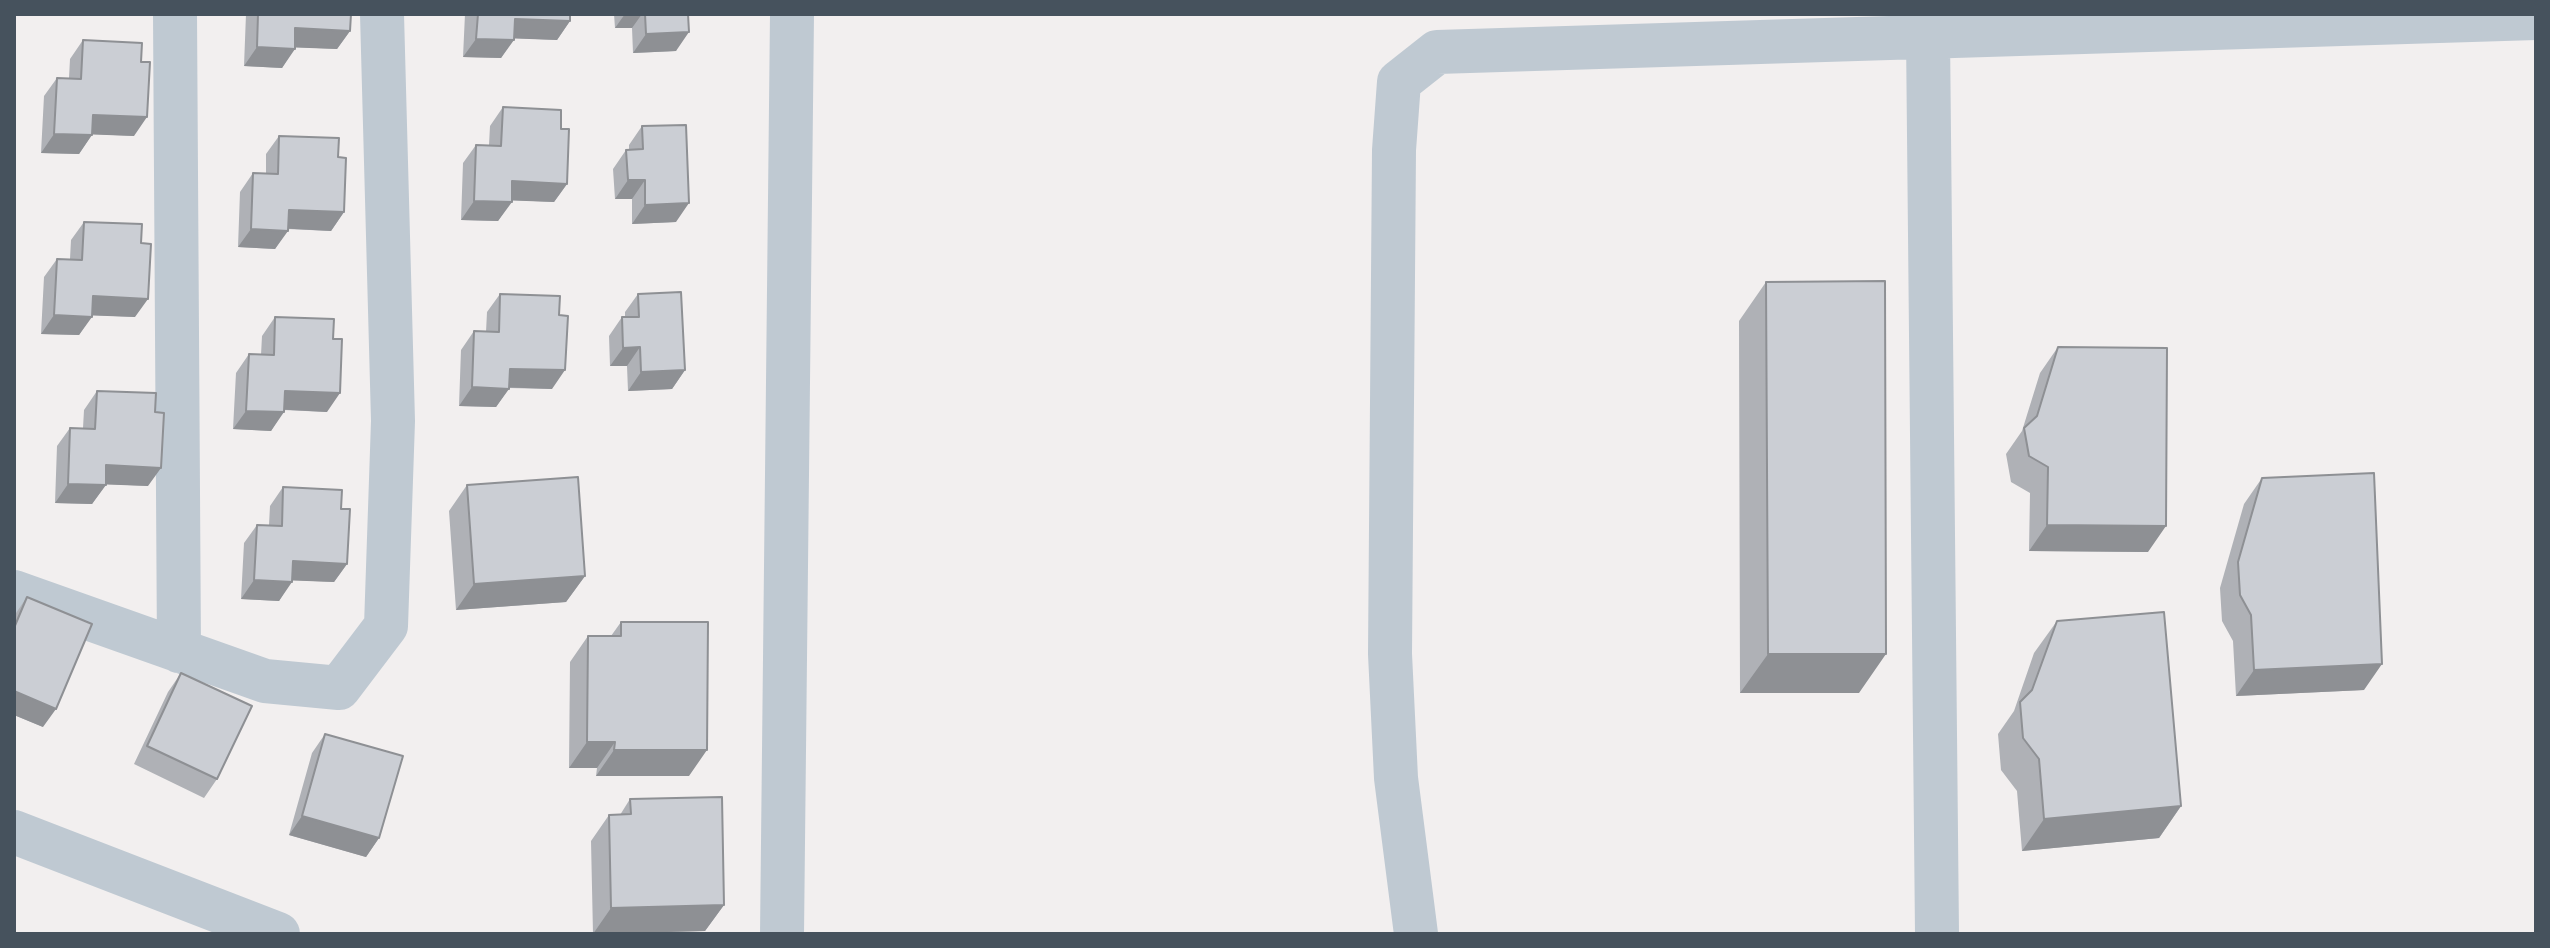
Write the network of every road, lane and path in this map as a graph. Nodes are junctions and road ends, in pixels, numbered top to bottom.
1 (175, 14) edge
2 (382, 14) edge
3 (792, 14) edge
4 (2536, 18) edge
5 (1928, 35) junction
6 (14, 592) edge
7 (179, 651) junction
8 (14, 832) edge
9 (278, 934) edge
10 (782, 934) edge
11 (1416, 934) edge
12 (1937, 934) edge

1 - 7 street
2 - 7 street
3 - 10 street
4 - 5 street
5 - 11 street
5 - 12 street
6 - 7 street
8 - 9 street

